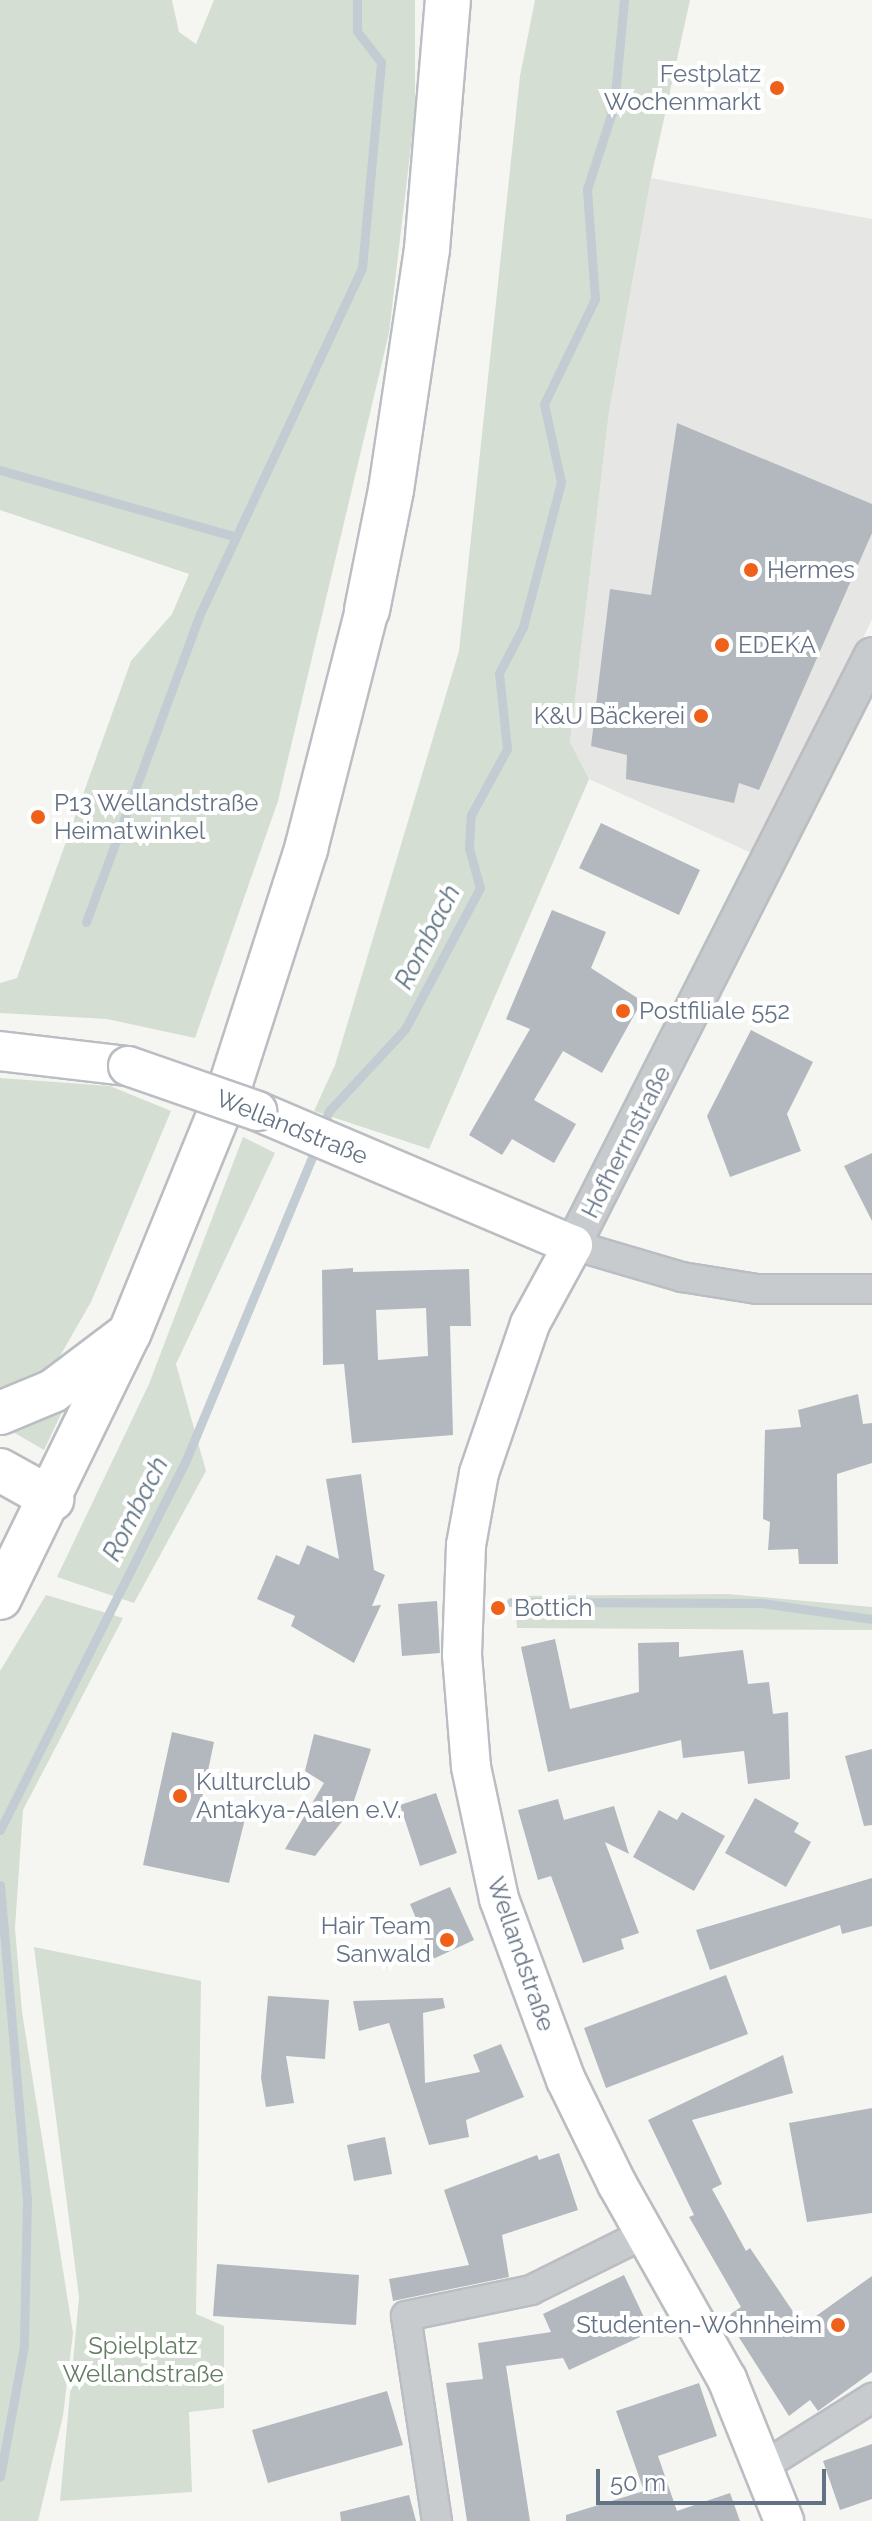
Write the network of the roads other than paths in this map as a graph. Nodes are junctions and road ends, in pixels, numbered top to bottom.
1 (448, 0) edge
2 (367, 610) joint
3 (872, 655) edge
4 (0, 1051) edge
5 (573, 1245) junction
6 (872, 1289) edge
7 (130, 1332) junction
8 (0, 1413) edge
9 (0, 1470) edge
10 (52, 1499) junction
11 (0, 1598) edge
12 (462, 1655) joint
13 (646, 2233) junction
14 (872, 2398) edge
15 (764, 2466) junction
16 (437, 2521) edge
17 (784, 2521) edge

1 - 2 highway
2 - 7 main road
3 - 5 street, Hofherrnstraße
4 - 5 main road, Wellandstraße, bridge
5 - 6 street
5 - 12 main road, Hofherrnstraße
7 - 8 main road
7 - 10 main road
9 - 10 main road
10 - 11 main road
12 - 13 main road, Wellandstraße
13 - 15 main road, Wellandstraße
13 - 16 street
14 - 15 street
15 - 17 main road, Wellandstraße

